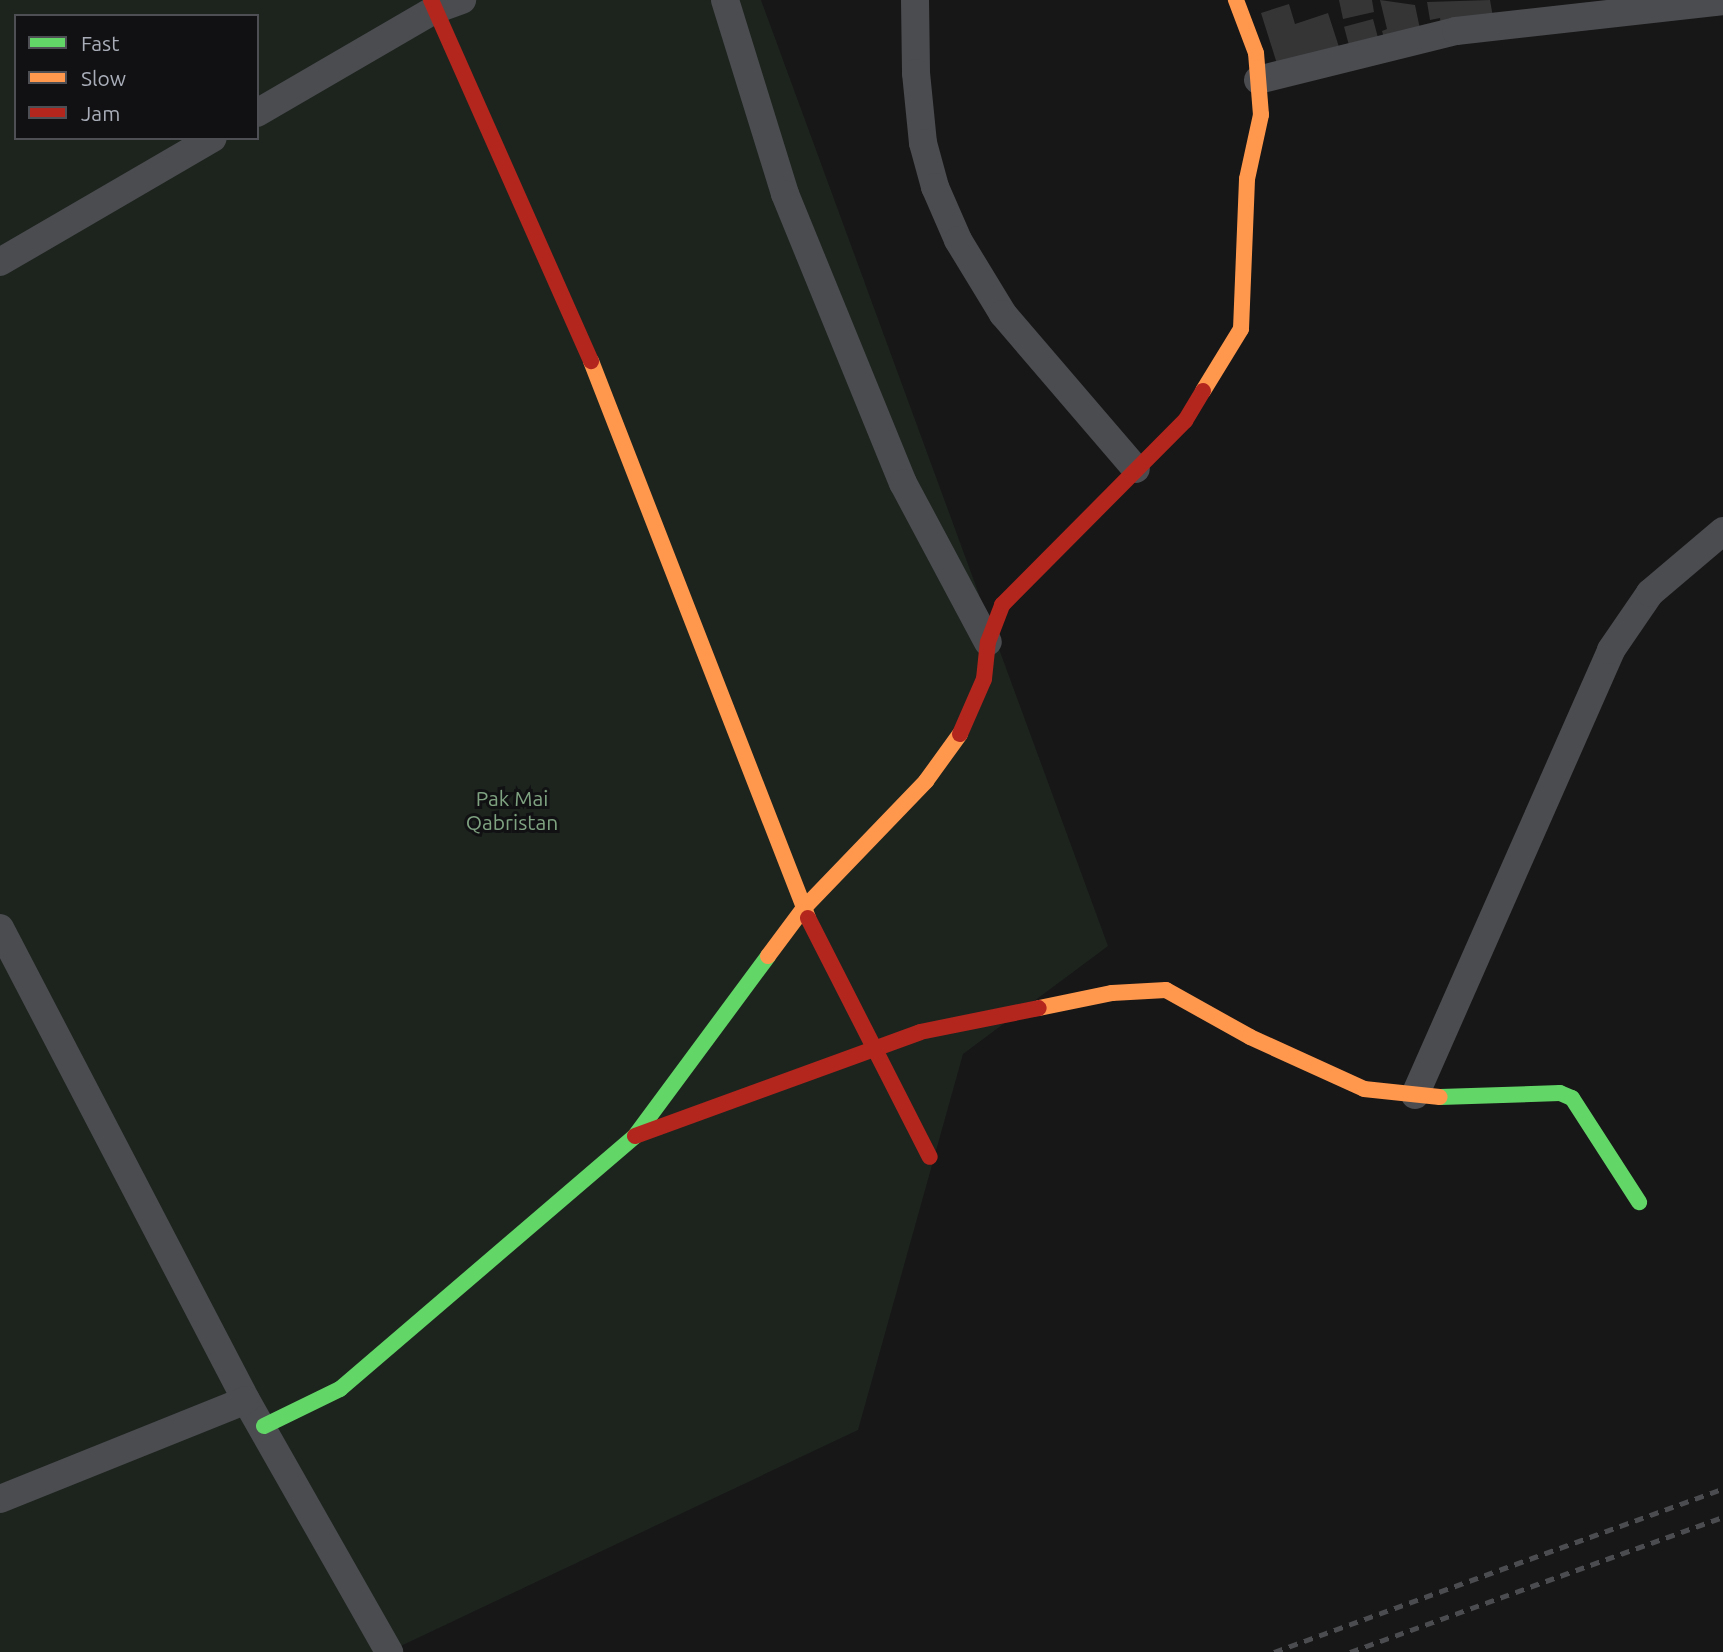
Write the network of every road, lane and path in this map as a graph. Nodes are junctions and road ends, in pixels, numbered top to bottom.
1 (462, 0) edge
2 (725, 0) edge
3 (915, 0) edge
4 (1236, 0) edge
5 (1723, 1) edge
6 (432, 5) edge
7 (1258, 80) junction
8 (259, 112) edge
9 (210, 140) edge
10 (0, 262) edge
11 (1136, 469) junction
12 (1723, 531) edge
13 (988, 642) junction
14 (803, 909) junction
15 (0, 928) edge
16 (872, 1048) junction
17 (1415, 1095) junction
18 (635, 1136) junction
19 (930, 1157) dead end
20 (1639, 1202) dead end
21 (246, 1400) junction
22 (264, 1426) junction
23 (0, 1499) edge
24 (388, 1652) edge

1 - 6 street
2 - 13 street
3 - 11 street
4 - 7 street
5 - 7 street
6 - 8 street
6 - 14 street
7 - 11 street
9 - 10 street
11 - 13 street
12 - 17 street
13 - 14 street
14 - 16 street
14 - 18 street
15 - 21 street
16 - 17 street
16 - 18 street
16 - 19 street
17 - 20 street
18 - 22 street
21 - 22 street
21 - 23 street
22 - 24 street

